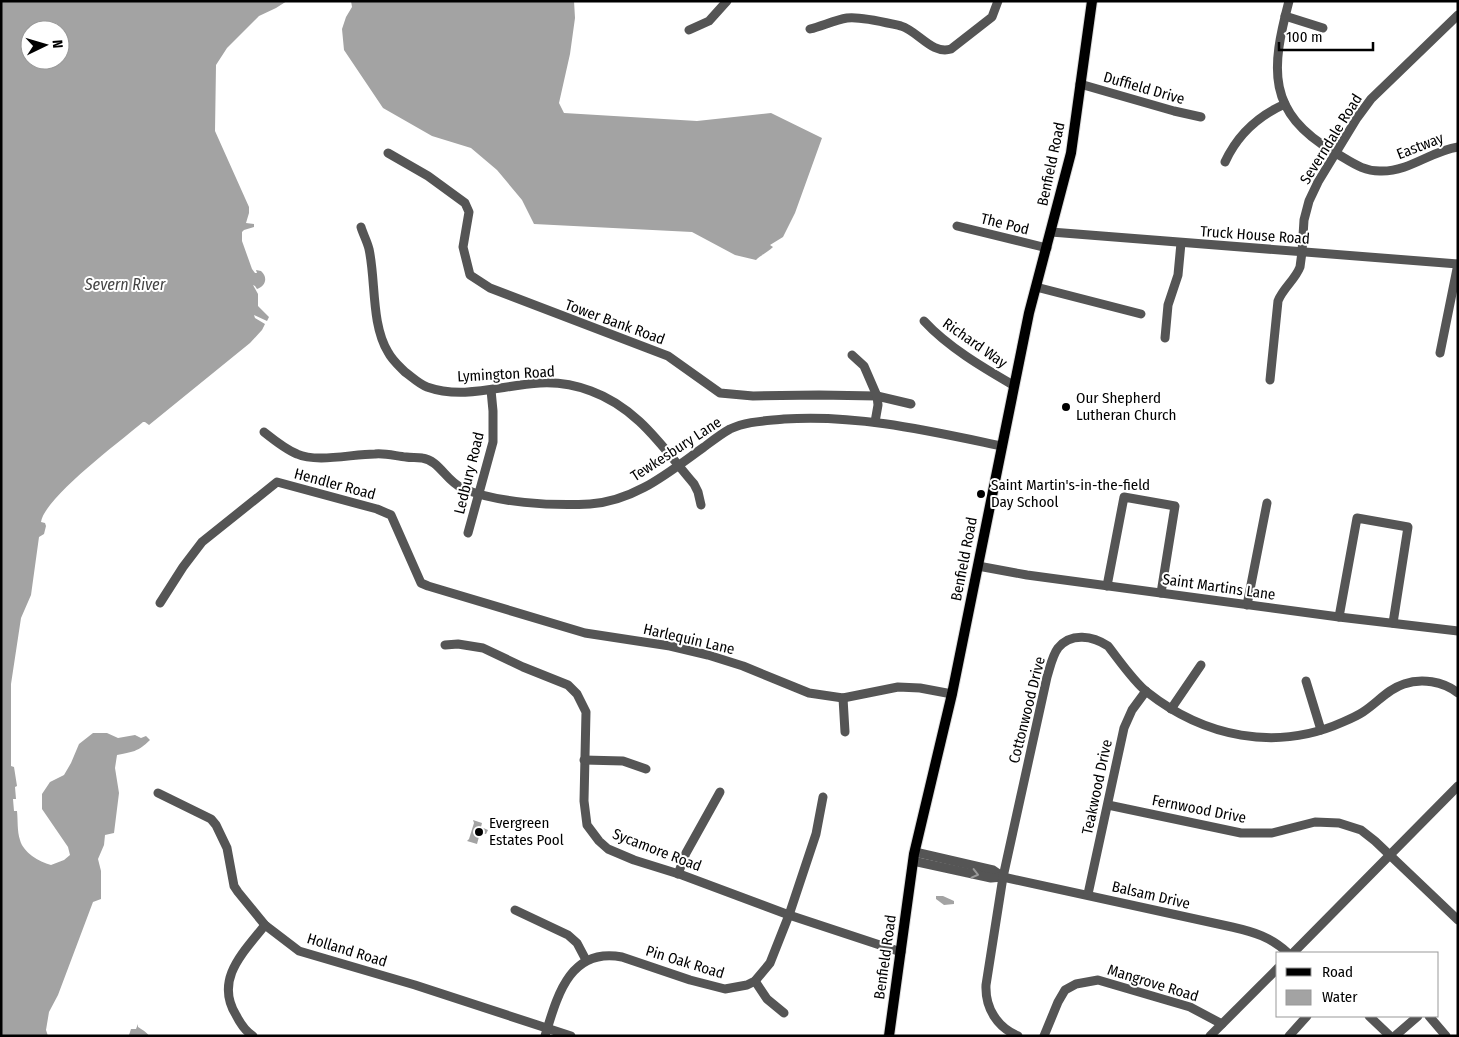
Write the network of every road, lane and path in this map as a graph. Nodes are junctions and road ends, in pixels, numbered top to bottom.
1 (727, 1) edge
2 (998, 1) edge
3 (1092, 1) edge
4 (1289, 1) edge
5 (1458, 15) edge
6 (1285, 16) junction
7 (1323, 28) dead end
8 (810, 29) dead end
9 (689, 30) dead end
10 (1080, 84) junction
11 (1285, 104) junction
12 (1201, 117) dead end
13 (1458, 147) edge
14 (388, 152) dead end
15 (1336, 153) junction
16 (1225, 162) dead end
17 (957, 226) dead end
18 (361, 227) dead end
19 (1051, 232) junction
20 (1181, 243) junction
21 (1047, 248) junction
22 (1302, 252) junction
23 (1458, 264) edge
24 (1036, 287) junction
25 (1141, 314) dead end
26 (924, 321) dead end
27 (1165, 338) dead end
28 (1440, 354) dead end
29 (852, 355) dead end
30 (1270, 380) dead end
31 (1013, 385) junction
32 (491, 390) junction
33 (877, 396) junction
34 (911, 404) dead end
35 (875, 422) junction
36 (264, 432) dead end
37 (1002, 446) junction
38 (678, 465) junction
39 (479, 494) junction
40 (1267, 503) dead end
41 (701, 505) dead end
42 (468, 533) dead end
43 (978, 566) junction
44 (421, 583) joint
45 (1107, 586) junction
46 (1161, 593) junction
47 (160, 603) dead end
48 (1248, 605) junction
49 (1339, 617) junction
50 (1393, 623) junction
51 (1458, 631) edge
52 (445, 644) dead end
53 (1200, 665) dead end
54 (1306, 681) dead end
55 (1146, 691) junction
56 (1458, 693) edge
57 (952, 694) junction
58 (843, 698) junction
59 (1171, 709) junction
60 (1321, 730) junction
61 (845, 732) dead end
62 (584, 760) junction
63 (646, 769) dead end
64 (1458, 786) edge
65 (720, 792) dead end
66 (158, 793) dead end
67 (823, 797) dead end
68 (1108, 805) junction
69 (1391, 855) junction
70 (914, 857) junction
71 (678, 874) junction
72 (1002, 877) junction
73 (1088, 894) junction
74 (515, 910) dead end
75 (789, 915) junction
76 (1458, 920) edge
77 (265, 925) junction
78 (901, 952) junction
79 (1287, 952) edge
80 (1294, 952) edge
81 (586, 960) junction
82 (1276, 970) edge
83 (755, 981) junction
84 (784, 1013) dead end
85 (1306, 1017) edge
86 (1370, 1017) edge
87 (1417, 1017) edge
88 (1430, 1017) edge
89 (1222, 1024) junction
90 (546, 1032) edge
91 (249, 1035) edge
92 (572, 1036) edge
93 (889, 1036) edge
94 (1018, 1036) edge
95 (1044, 1036) edge
96 (1210, 1036) edge
97 (1289, 1036) edge
98 (1390, 1036) edge
99 (1394, 1036) edge
100 (1446, 1036) edge

1 - 9 street
2 - 8 street
3 - 10 main road, Benfield Road
4 - 6 street, Eastway
5 - 15 street, Severndale Road
6 - 7 street
6 - 11 street, Eastway
10 - 12 street, Duffield Drive
10 - 19 main road, Benfield Road
11 - 15 street, Eastway
11 - 16 street
13 - 15 street, Eastway
14 - 33 street, Tower Bank Road
15 - 22 street, Severndale Road
17 - 21 street, The Pod
18 - 32 street, Lymington Road
19 - 20 street, Truck House Road
19 - 21 main road, Benfield Road
20 - 22 street, Truck House Road
20 - 27 street
21 - 24 main road, Benfield Road
22 - 23 street, Truck House Road
22 - 30 street, Severndale Road
23 - 28 street
24 - 25 street
24 - 31 main road, Benfield Road
26 - 31 street, Richard Way
29 - 33 street
31 - 37 main road, Benfield Road
32 - 38 street, Lymington Road
32 - 39 street, Ledbury Road
33 - 34 street, Tower Bank Road
33 - 35 street
35 - 37 street, Tewkesbury Lane
35 - 38 street, Tewkesbury Lane
36 - 39 street, Tewkesbury Lane
37 - 43 main road, Benfield Road
38 - 39 street, Tewkesbury Lane
38 - 41 street, Lymington Road
39 - 42 street, Ledbury Road
40 - 48 street
43 - 45 street, Saint Martins Lane
43 - 57 main road, Benfield Road
44 - 47 street, Hendler Road
44 - 58 street, Harlequin Lane
45 - 46 street, Saint Martins Lane
45 - 46 street
46 - 48 street, Saint Martins Lane
48 - 49 street, Saint Martins Lane
49 - 50 street, Saint Martins Lane
49 - 50 street
50 - 51 street, Saint Martins Lane
52 - 62 street, Sycamore Road
53 - 59 street
54 - 60 street
55 - 59 street, Cottonwood Drive
55 - 68 street, Teakwood Drive
55 - 72 street, Cottonwood Drive
56 - 60 street, Cottonwood Drive
57 - 58 street, Harlequin Lane
57 - 70 main road, Benfield Road
58 - 61 street
59 - 60 street, Cottonwood Drive
62 - 63 street
62 - 71 street, Sycamore Road
64 - 69 street
65 - 71 street
66 - 77 street, Holland Road
67 - 75 street
68 - 69 street, Fernwood Drive
68 - 73 street, Teakwood Drive
69 - 76 street, Fernwood Drive
69 - 80 street
70 - 72 street, Balsam Drive
70 - 78 main road, Benfield Road
71 - 75 street, Sycamore Road
72 - 73 street, Balsam Drive
72 - 94 street, Cottonwood Drive
73 - 79 street, Balsam Drive
74 - 81 street
75 - 78 street, Sycamore Road
75 - 83 street
77 - 90 street, Holland Road
77 - 91 street
78 - 93 main road, Benfield Road
81 - 83 street, Pin Oak Road
81 - 90 street
82 - 89 street
83 - 84 street
85 - 97 street
86 - 98 street
87 - 99 street
88 - 100 street
89 - 95 street, Mangrove Road
89 - 96 street
90 - 92 street, Holland Road

